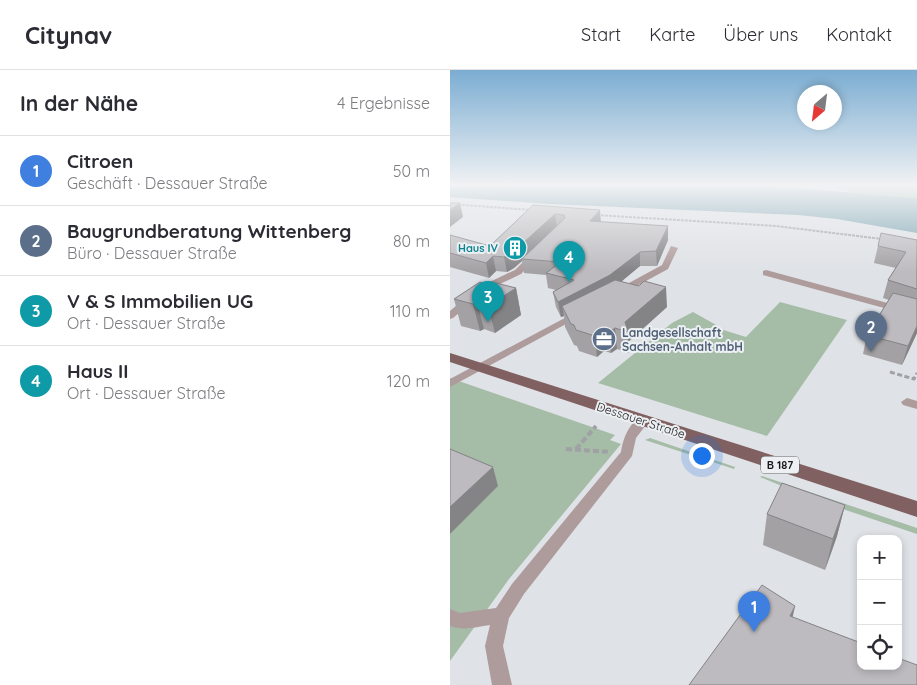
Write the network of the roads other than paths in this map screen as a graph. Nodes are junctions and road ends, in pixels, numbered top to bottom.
1 (674, 248) dead end
2 (539, 251) edge
3 (766, 273) dead end
4 (614, 295) edge
5 (588, 309) edge
6 (917, 314) edge
7 (450, 316) edge
8 (450, 357) edge
9 (479, 367) junction
10 (450, 384) edge
11 (643, 421) junction
12 (917, 509) edge
13 (501, 616) junction
14 (450, 617) edge
15 (502, 685) edge

1 - 4 lane
2 - 7 lane
3 - 6 lane
5 - 9 lane
8 - 9 main road, Dessauer Straße / B 187
9 - 10 lane
9 - 11 main road, Dessauer Straße / B 187
11 - 12 main road, Dessauer Straße / B 187
11 - 13 lane
13 - 14 lane
13 - 15 lane

